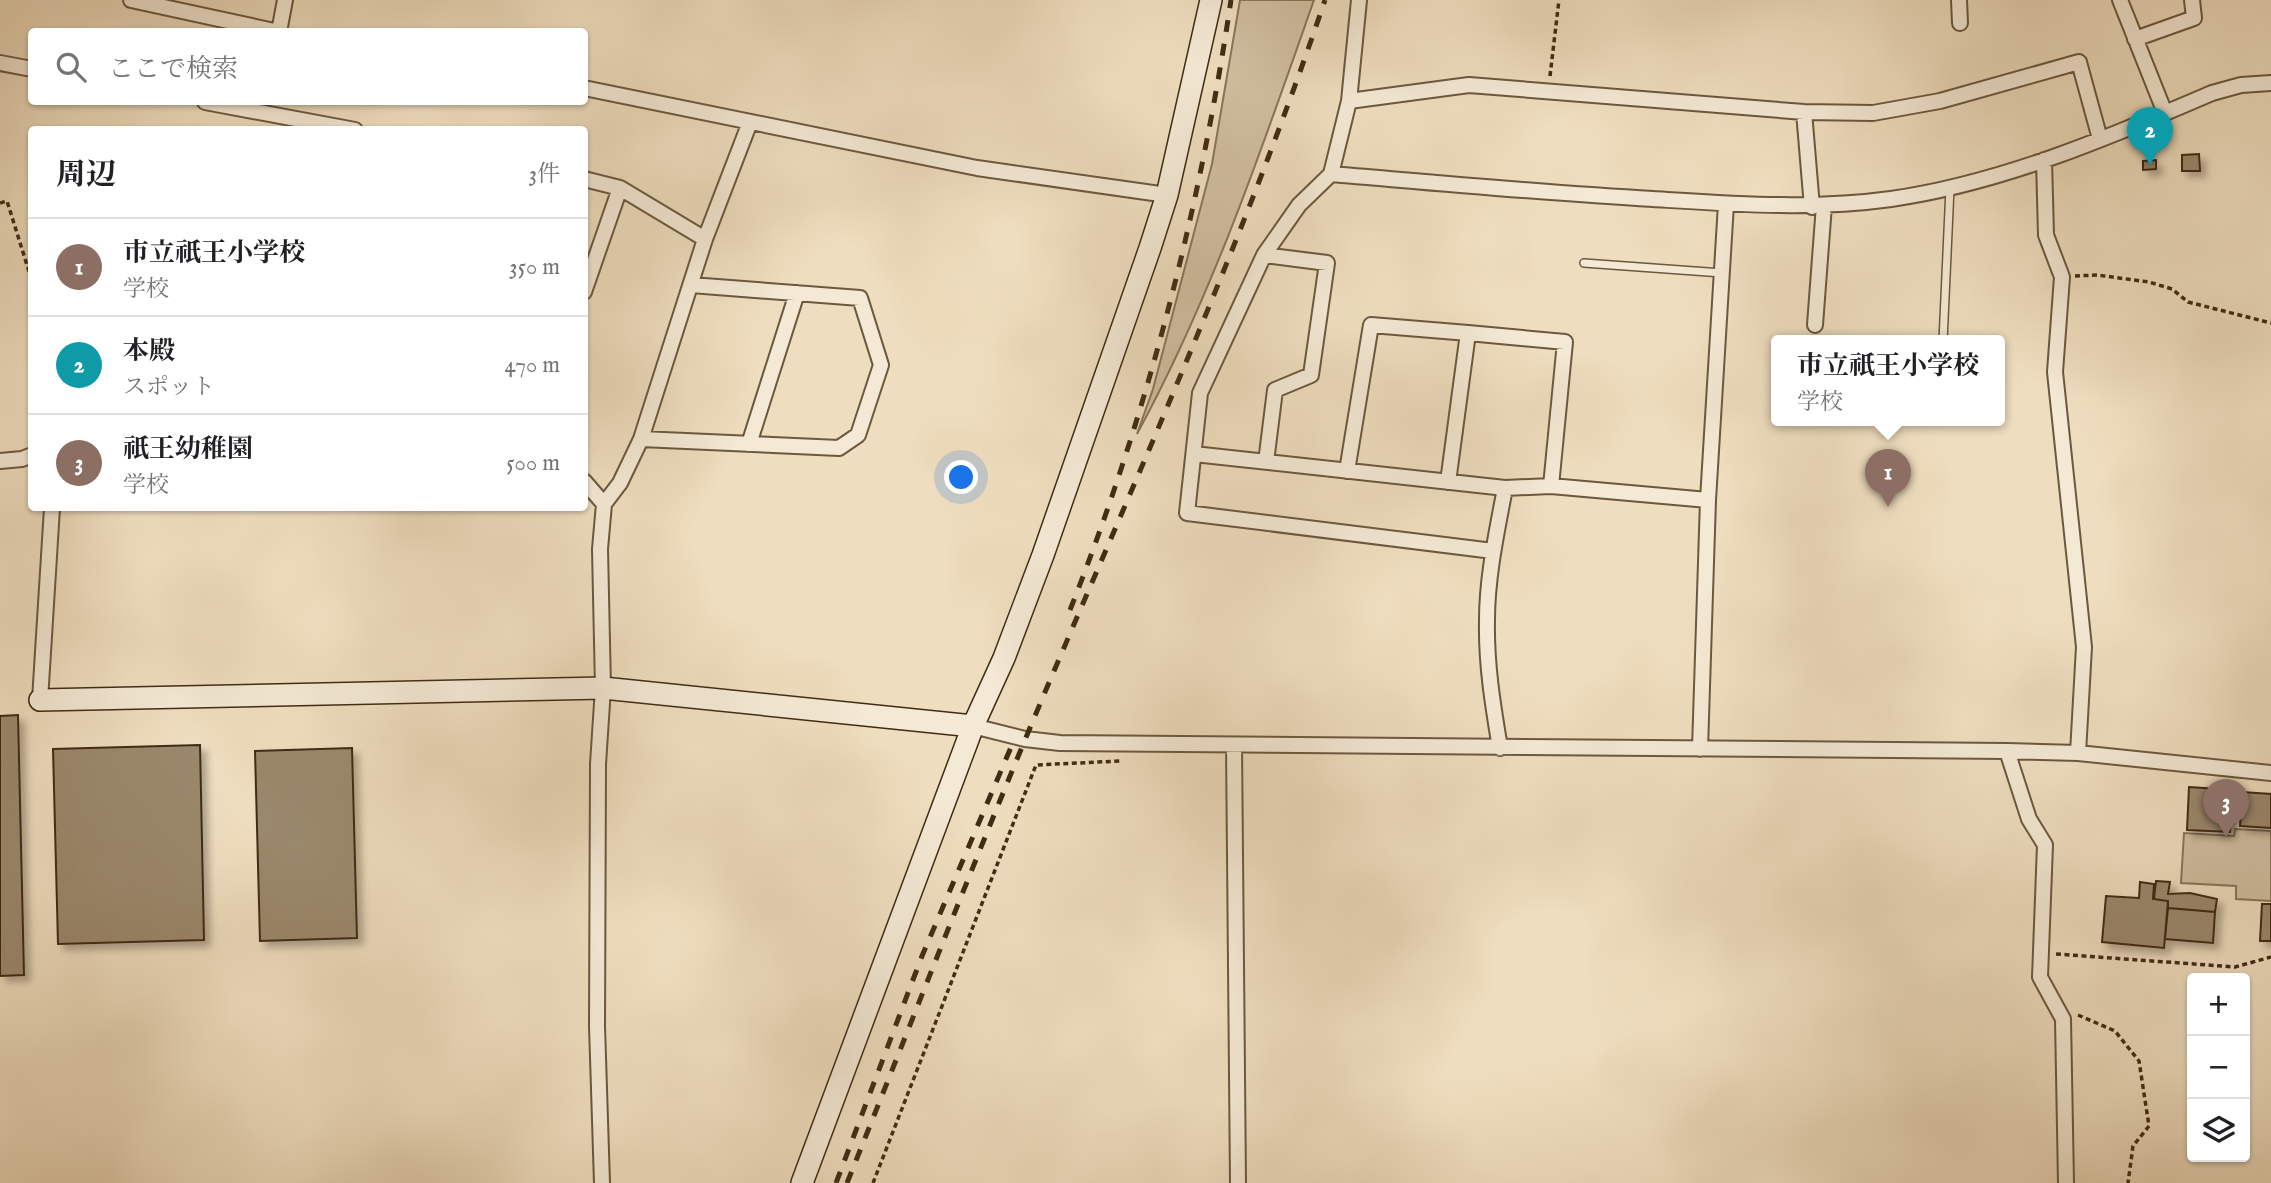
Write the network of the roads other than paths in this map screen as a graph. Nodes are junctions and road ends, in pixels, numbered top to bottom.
1 (131, 0) edge
2 (285, 0) edge
3 (1211, 0) edge
4 (1359, 0) edge
5 (1959, 0) edge
6 (2120, 0) edge
7 (2192, 0) edge
8 (1960, 23) dead end
9 (260, 28) edge
10 (280, 28) edge
11 (2135, 39) junction
12 (0, 63) edge
13 (28, 68) edge
14 (2271, 83) edge
15 (588, 89) edge
16 (1349, 101) junction
17 (221, 105) edge
18 (1804, 112) junction
19 (2165, 113) junction
20 (750, 122) junction
21 (334, 126) edge
22 (2100, 139) junction
23 (2044, 160) junction
24 (1331, 174) junction
25 (588, 181) edge
26 (1950, 187) junction
27 (620, 188) junction
28 (1167, 195) junction
29 (1726, 204) junction
30 (1818, 206) junction
31 (705, 239) junction
32 (1264, 255) junction
33 (1584, 263) dead end
34 (1722, 273) junction
35 (588, 280) edge
36 (691, 285) junction
37 (797, 293) junction
38 (1815, 325) dead end
39 (1468, 333) junction
40 (1943, 335) edge
41 (641, 439) junction
42 (749, 444) junction
43 (1194, 454) junction
44 (28, 457) edge
45 (0, 461) edge
46 (1266, 462) junction
47 (1347, 471) junction
48 (1448, 482) junction
49 (588, 486) edge
50 (1551, 486) junction
51 (1505, 488) junction
52 (1708, 500) junction
53 (604, 504) junction
54 (52, 511) edge
55 (1493, 551) junction
56 (603, 688) junction
57 (40, 700) joint
58 (973, 726) junction
59 (1234, 745) junction
60 (1500, 748) junction
61 (1700, 749) junction
62 (2007, 751) junction
63 (2078, 753) junction
64 (2271, 773) edge
65 (602, 1183) edge
66 (802, 1183) edge
67 (1238, 1183) edge
68 (2066, 1183) edge

1 - 9 street
2 - 10 street
3 - 28 street
4 - 16 street
5 - 8 street
6 - 11 street
7 - 11 street
11 - 19 street
12 - 13 street
14 - 19 street
15 - 20 street
16 - 18 street
16 - 24 street
17 - 21 street
18 - 22 street
18 - 30 street
19 - 22 street
20 - 28 street
20 - 31 street
22 - 23 street
23 - 26 street
23 - 63 street
24 - 29 street
24 - 32 street
25 - 27 street
26 - 30 street
26 - 40 lane
27 - 31 street
27 - 35 street
28 - 58 street
29 - 30 street
29 - 34 street
30 - 38 street
31 - 36 street
32 - 43 street
32 - 46 street
33 - 34 lane
34 - 52 street
36 - 37 street
36 - 41 street
37 - 42 street
37 - 42 street
39 - 47 street
39 - 48 street
39 - 50 street
41 - 42 street
41 - 53 street
43 - 46 street
43 - 55 street
44 - 45 street
46 - 47 street
47 - 48 street
48 - 51 street
49 - 53 street
50 - 51 street
50 - 52 street
51 - 55 street
52 - 61 street
53 - 56 street
54 - 57 street
55 - 60 street
56 - 57 street
56 - 58 street
56 - 65 street
58 - 59 street
58 - 66 street
59 - 60 street
59 - 67 street
60 - 61 street
61 - 62 street
62 - 63 street
62 - 68 street
63 - 64 street

